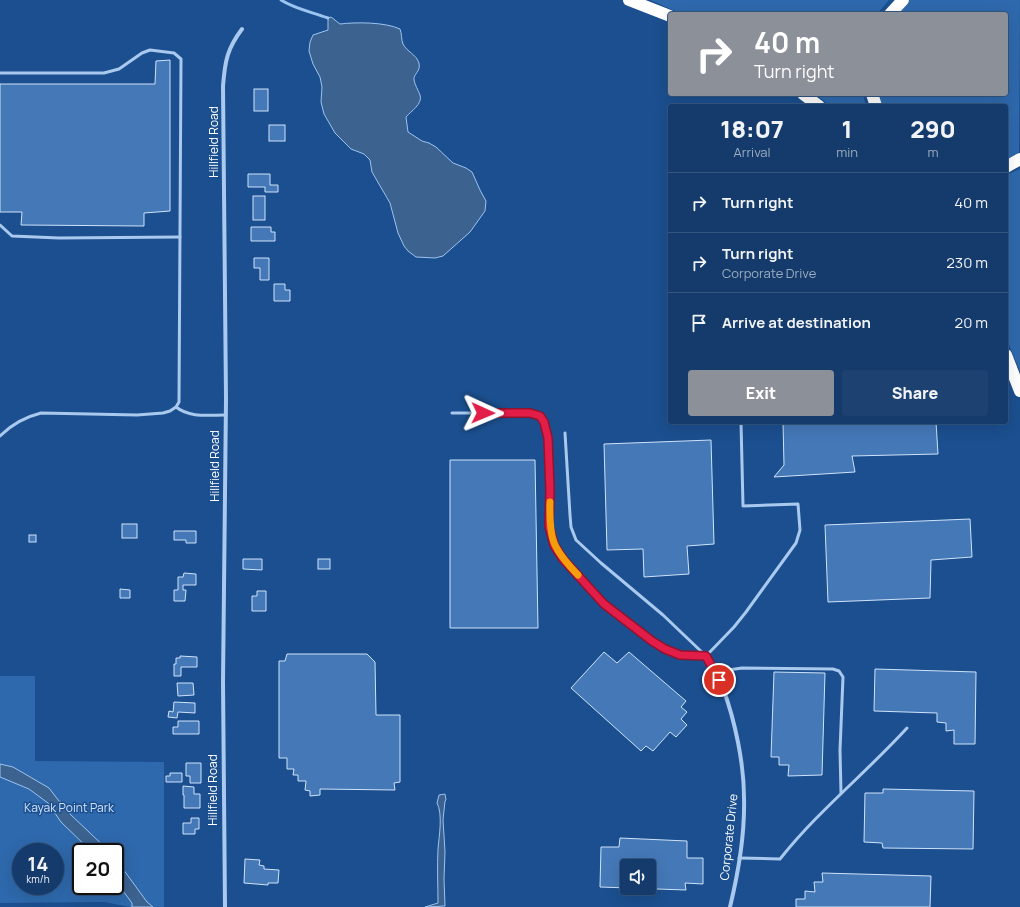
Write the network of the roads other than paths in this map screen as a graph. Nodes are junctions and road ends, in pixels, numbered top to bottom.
1 (629, 0) edge
2 (903, 0) edge
3 (892, 12) edge
4 (668, 15) edge
5 (242, 29) dead end
6 (0, 73) edge
7 (806, 96) edge
8 (816, 104) edge
9 (1020, 159) edge
10 (1008, 166) edge
11 (0, 226) edge
12 (180, 237) junction
13 (1008, 360) edge
14 (1020, 391) edge
15 (176, 407) junction
16 (452, 412) dead end
17 (225, 415) junction
18 (741, 424) edge
19 (566, 433) dead end
20 (0, 436) edge
21 (706, 656) junction
22 (715, 672) junction
23 (907, 728) dead end
24 (841, 793) junction
25 (739, 858) junction
26 (225, 907) edge
27 (730, 907) edge

1 - 4 highway
2 - 3 highway
5 - 17 street, Hillfield Road
6 - 12 lane
7 - 8 highway
9 - 10 highway
11 - 12 lane
12 - 15 lane
13 - 14 highway
15 - 17 lane
15 - 20 lane
16 - 21 lane
17 - 26 street, Hillfield Road
18 - 21 lane
19 - 21 lane
21 - 22 street, Corporate Drive
22 - 24 lane
22 - 25 street, Corporate Drive
23 - 24 lane
24 - 25 lane
25 - 27 street, Corporate Drive

